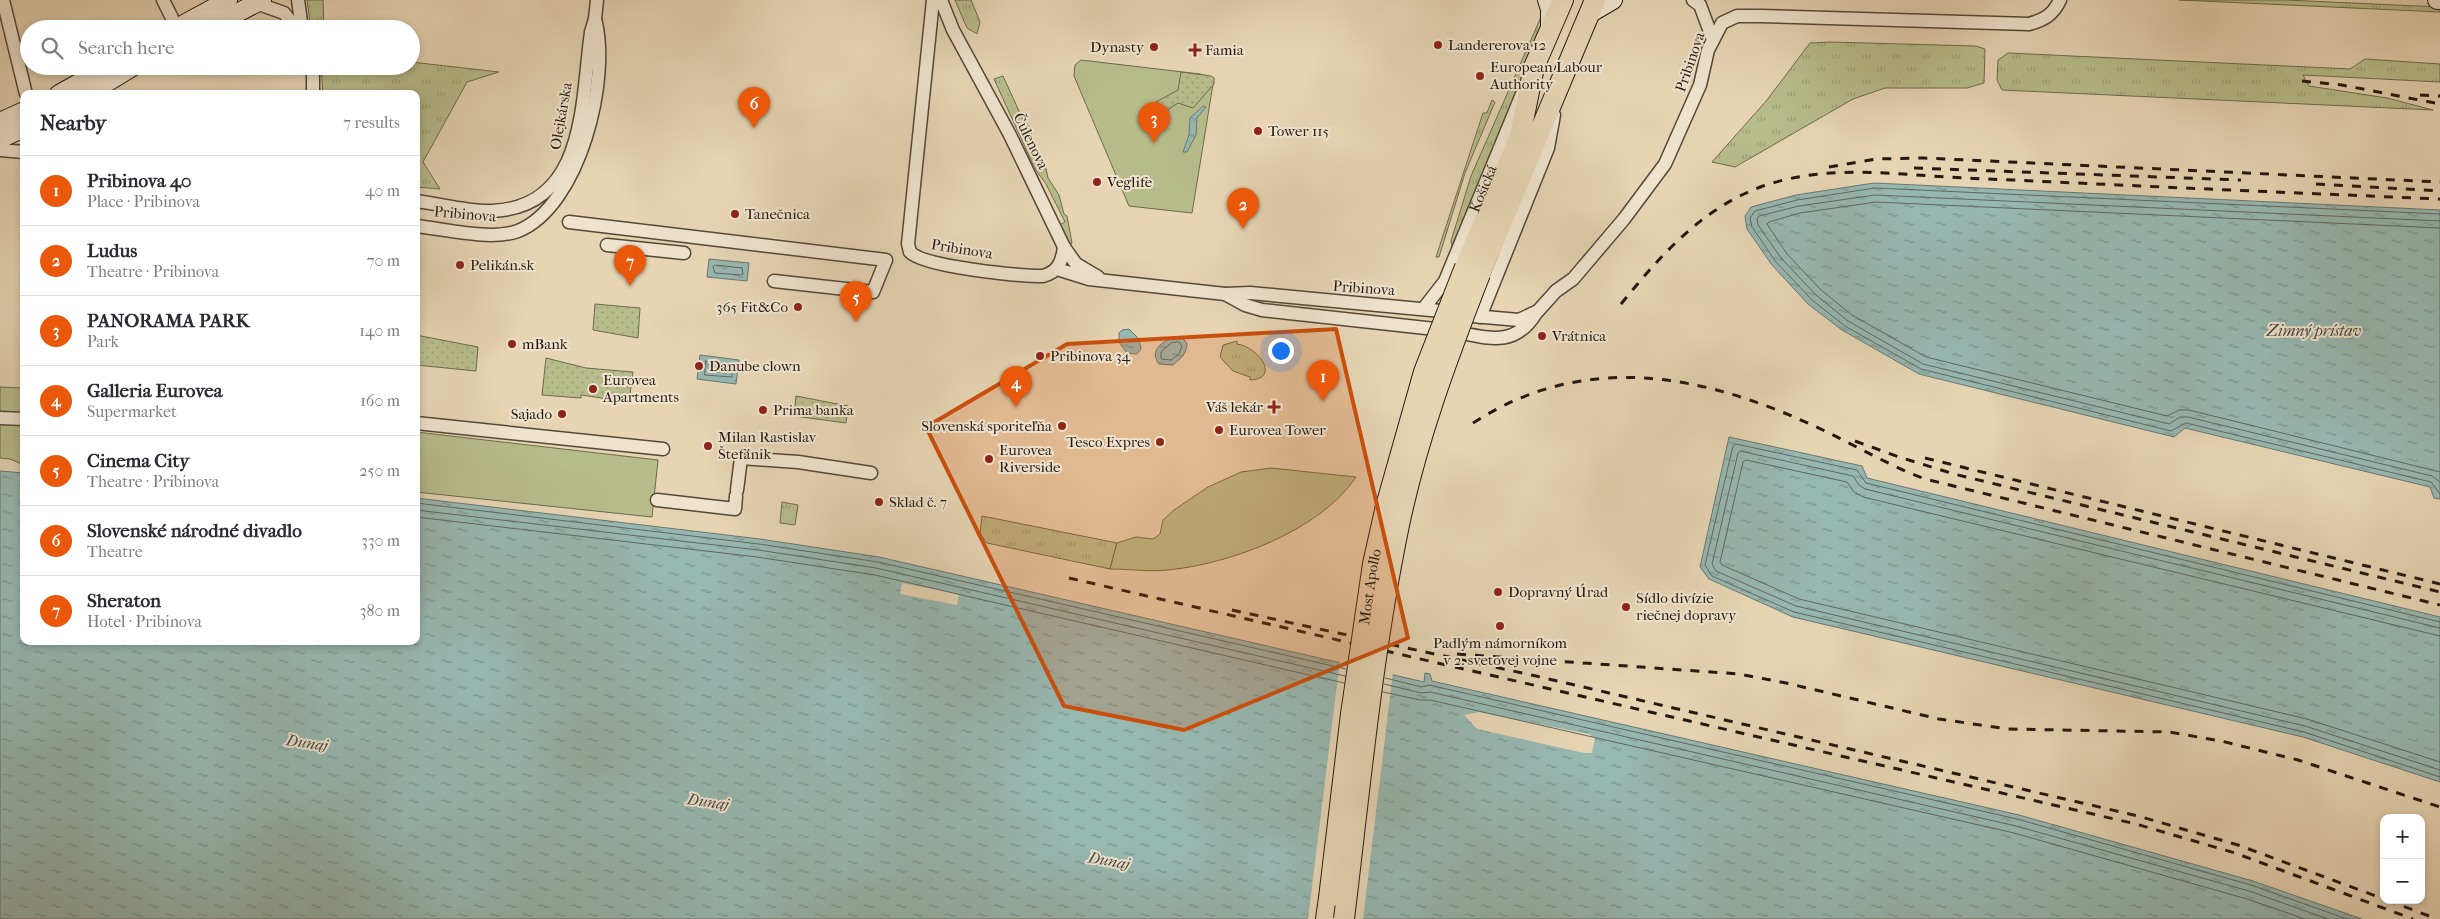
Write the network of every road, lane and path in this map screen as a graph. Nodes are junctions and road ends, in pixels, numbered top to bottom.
1 (3, 0) edge
2 (163, 0) edge
3 (228, 0) edge
4 (298, 0) edge
5 (597, 0) edge
6 (1547, 0) edge
7 (1563, 0) edge
8 (1613, 0) edge
9 (1693, 0) edge
10 (2060, 0) edge
11 (259, 2) edge
12 (936, 2) edge
13 (1592, 7) edge
14 (595, 19) junction
15 (172, 20) edge
16 (191, 20) edge
17 (224, 20) edge
18 (290, 20) edge
19 (301, 20) edge
20 (1550, 32) junction
21 (1713, 40) junction
22 (1534, 67) junction
23 (20, 69) edge
24 (21, 75) edge
25 (93, 75) edge
26 (119, 75) edge
27 (313, 75) edge
28 (1561, 78) junction
29 (25, 90) edge
30 (66, 90) edge
31 (95, 90) edge
32 (313, 90) edge
33 (20, 113) edge
34 (0, 122) edge
35 (20, 130) edge
36 (0, 139) edge
37 (0, 150) edge
38 (20, 152) edge
39 (558, 196) joint
40 (420, 202) edge
41 (501, 210) joint
42 (569, 222) dead end
43 (420, 226) edge
44 (607, 245) dead end
45 (1064, 247) junction
46 (684, 253) dead end
47 (1057, 269) junction
48 (1473, 270) junction
49 (1108, 280) junction
50 (774, 281) dead end
51 (1225, 294) junction
52 (1424, 308) junction
53 (1538, 310) junction
54 (1441, 311) dead end
55 (1477, 317) junction
56 (1435, 329) dead end
57 (0, 418) edge
58 (20, 419) edge
59 (420, 423) edge
60 (663, 449) dead end
61 (872, 473) dead end
62 (657, 500) dead end
63 (1326, 919) edge
64 (1344, 919) edge

1 - 23 street
2 - 15 street
3 - 16 main road
4 - 19 street
5 - 14 street, Olejkárska
6 - 20 main road
7 - 20 main road, Košická
8 - 13 main road
9 - 21 street
10 - 21 street, Pribinova
11 - 17 main road
11 - 18 street
12 - 45 street, Čulenova
12 - 47 street, Pribinova
13 - 28 main road, Košická
14 - 39 street, Olejkárska
14 - 41 street, Olejkárska
20 - 22 main road, Košická
21 - 53 street, Pribinova
22 - 48 main road, Košická
22 - 52 street, Košická
24 - 29 street
25 - 30 main road
26 - 31 main road
27 - 32 street
28 - 48 main road, Košická
28 - 55 street, Košická
33 - 34 main road
35 - 36 main road
37 - 38 street
39 - 43 street, Pribinova
40 - 41 street, Pribinova
42 - 50 street
44 - 46 street
45 - 47 street
45 - 49 street, Čulenova
47 - 49 street, Pribinova
48 - 63 main road, Most Apollo, bridge
48 - 64 main road, Most Apollo, bridge
49 - 51 street, Pribinova
51 - 52 street, Pribinova
51 - 56 street, Pribinova
52 - 54 street, Pribinova
53 - 55 street, Pribinova
53 - 55 street
57 - 58 street
59 - 60 street
61 - 62 street

